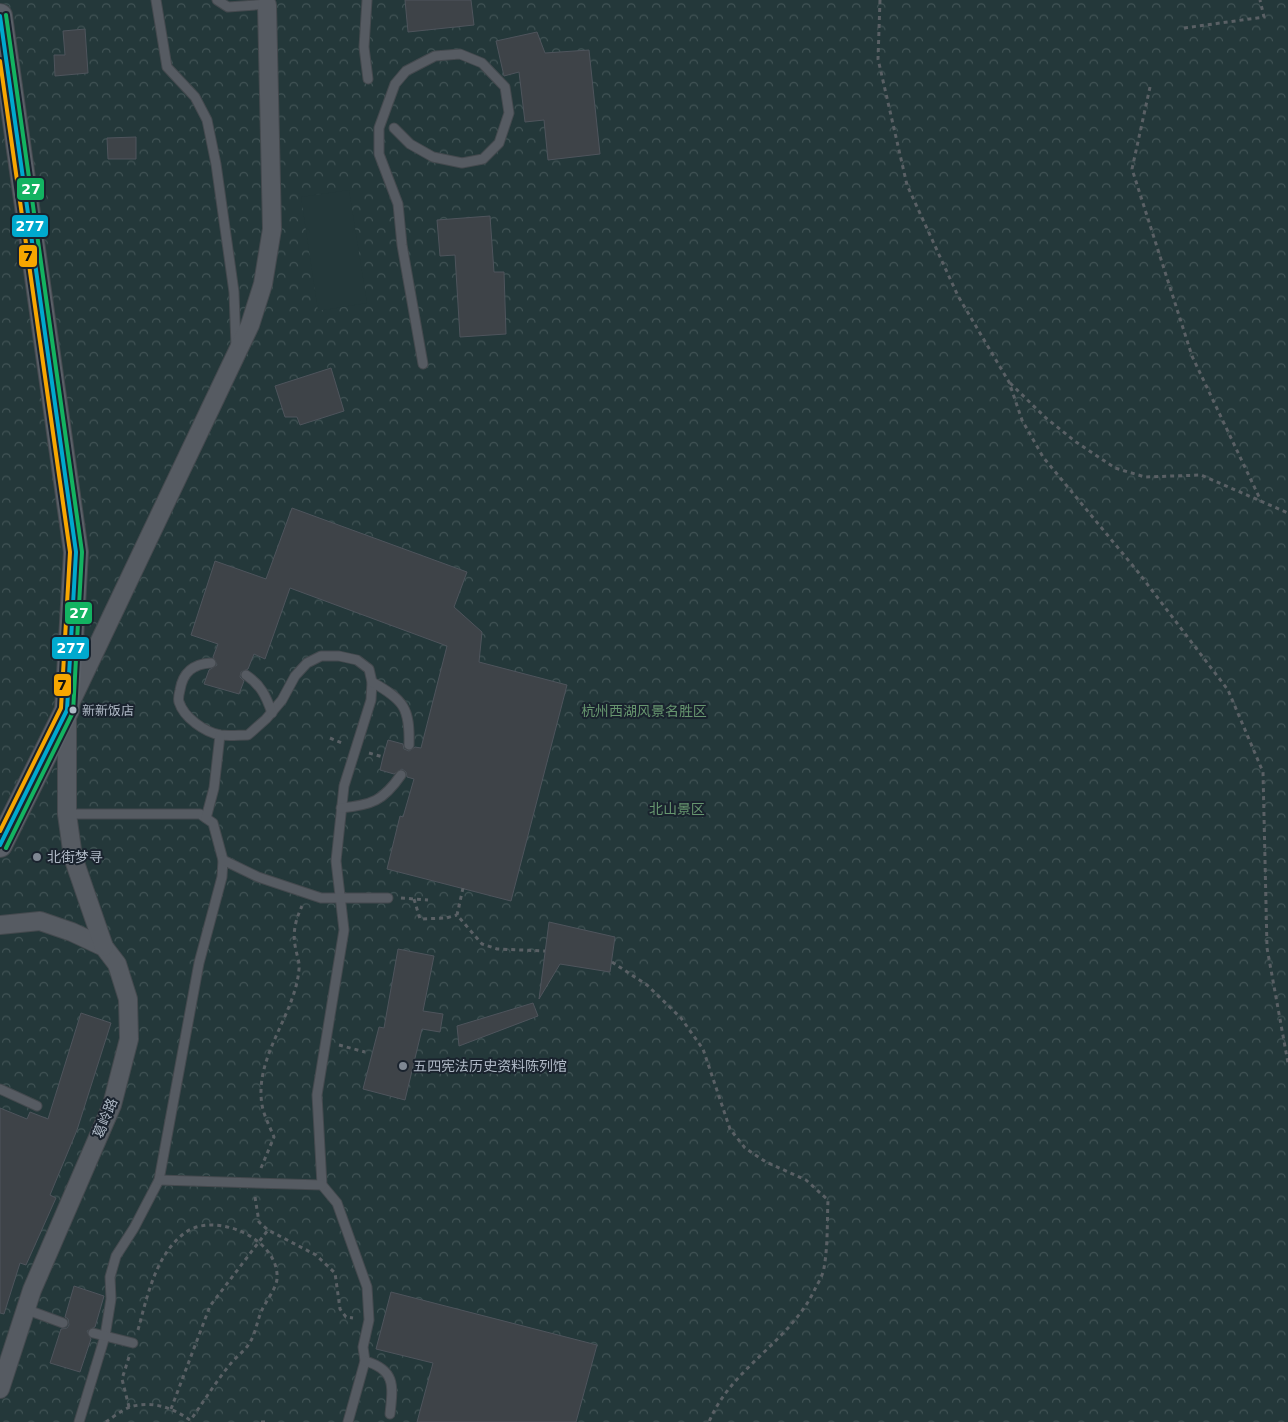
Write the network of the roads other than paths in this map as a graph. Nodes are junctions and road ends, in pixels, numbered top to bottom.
1 (156, 0) edge
2 (217, 0) edge
3 (368, 0) edge
4 (269, 3) edge
5 (0, 16) edge
6 (368, 79) dead end
7 (394, 128) dead end
8 (237, 354) junction
9 (423, 364) dead end
10 (211, 663) dead end
11 (246, 675) dead end
12 (372, 682) junction
13 (67, 710) junction
14 (272, 712) junction
15 (220, 735) junction
16 (409, 745) dead end
17 (401, 776) dead end
18 (341, 808) junction
19 (67, 814) junction
20 (206, 818) junction
21 (0, 845) edge
22 (223, 860) junction
23 (388, 898) road end
24 (341, 899) junction
25 (0, 926) edge
26 (104, 947) junction
27 (0, 1089) edge
28 (37, 1106) dead end
29 (159, 1180) junction
30 (322, 1185) junction
31 (26, 1309) junction
32 (62, 1323) dead end
33 (93, 1333) dead end
34 (105, 1336) junction
35 (134, 1343) road end
36 (365, 1361) junction
37 (0, 1389) edge
38 (390, 1414) dead end
39 (79, 1422) edge
40 (348, 1422) edge

1 - 8 lane
2 - 4 lane
3 - 6 lane
4 - 8 street
5 - 13 main road
7 - 9 lane
8 - 13 street
10 - 15 lane
11 - 14 lane
12 - 14 lane
12 - 16 lane
12 - 18 lane
13 - 19 street
13 - 21 main road
14 - 15 lane
15 - 20 lane
17 - 18 lane
18 - 24 lane
19 - 20 lane
19 - 26 street
20 - 22 lane
22 - 24 lane
22 - 29 lane
23 - 24 lane
24 - 30 lane
25 - 26 street
26 - 31 street, 葛岭路
27 - 28 lane
29 - 30 lane
29 - 34 lane
30 - 36 lane
31 - 32 lane
31 - 37 street, 葛岭路
33 - 34 lane
34 - 35 lane
34 - 39 lane
36 - 38 lane
36 - 40 lane

